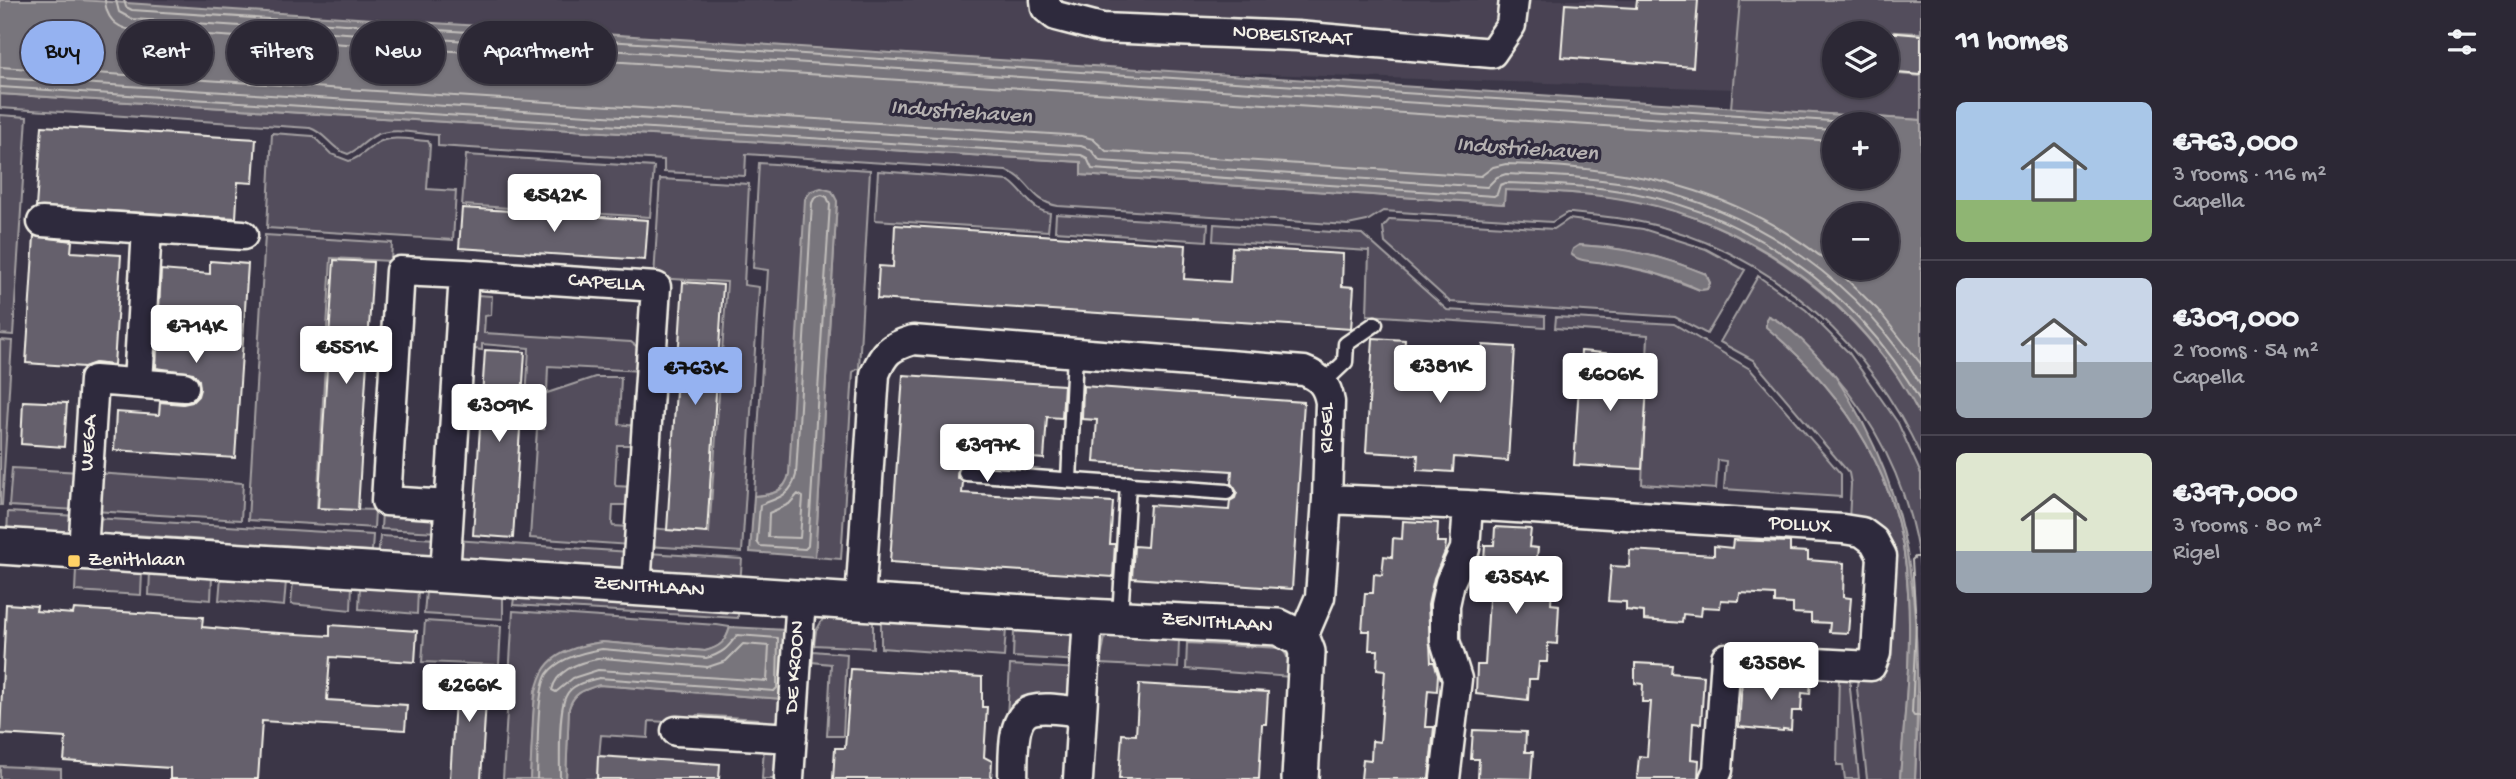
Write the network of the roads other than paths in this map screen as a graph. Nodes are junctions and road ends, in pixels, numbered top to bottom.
1 (1045, 0) edge
2 (1514, 0) edge
3 (42, 222) dead end
4 (147, 229) junction
5 (243, 235) dead end
6 (464, 274) junction
7 (1375, 324) dead end
8 (1075, 354) junction
9 (138, 383) junction
10 (1323, 383) junction
11 (184, 387) dead end
12 (966, 473) dead end
13 (1069, 480) junction
14 (1128, 484) junction
15 (1227, 492) dead end
16 (1327, 499) junction
17 (449, 505) junction
18 (1468, 505) junction
19 (0, 546) edge
20 (83, 551) junction
21 (445, 574) junction
22 (636, 587) junction
23 (801, 597) junction
24 (860, 601) junction
25 (1104, 618) junction
26 (1301, 639) junction
27 (1082, 712) junction
28 (676, 731) dead end
29 (792, 738) junction
30 (789, 779) edge
31 (1013, 779) edge
32 (1077, 779) edge
33 (1300, 779) edge
34 (1445, 779) edge
35 (1714, 779) edge

1 - 2 street, NOBELSTRAAT
3 - 4 street
4 - 5 street
4 - 9 street
6 - 17 street
6 - 17 street, CAPELLA
6 - 22 street, CAPELLA
7 - 10 lane
8 - 10 street, RIGEL
8 - 13 lane
8 - 24 street, RIGEL
9 - 11 street, WEGA
9 - 20 street, WEGA
10 - 16 street, RIGEL
12 - 13 lane
13 - 14 lane
14 - 15 lane
14 - 25 lane
16 - 18 street, POLLUX
16 - 26 street, RIGEL
17 - 21 street
18 - 34 street
18 - 35 street, POLLUX
19 - 20 street, ZENITHLAAN
20 - 21 street, ZENITHLAAN
21 - 22 street, ZENITHLAAN
22 - 23 street, ZENITHLAAN
23 - 24 street, ZENITHLAAN
23 - 29 street, DE KROON
24 - 25 street, ZENITHLAAN
25 - 26 street, ZENITHLAAN
25 - 27 street
26 - 33 street
27 - 31 street
27 - 32 street
28 - 29 street, DE KROON
29 - 30 street, DE KROON

